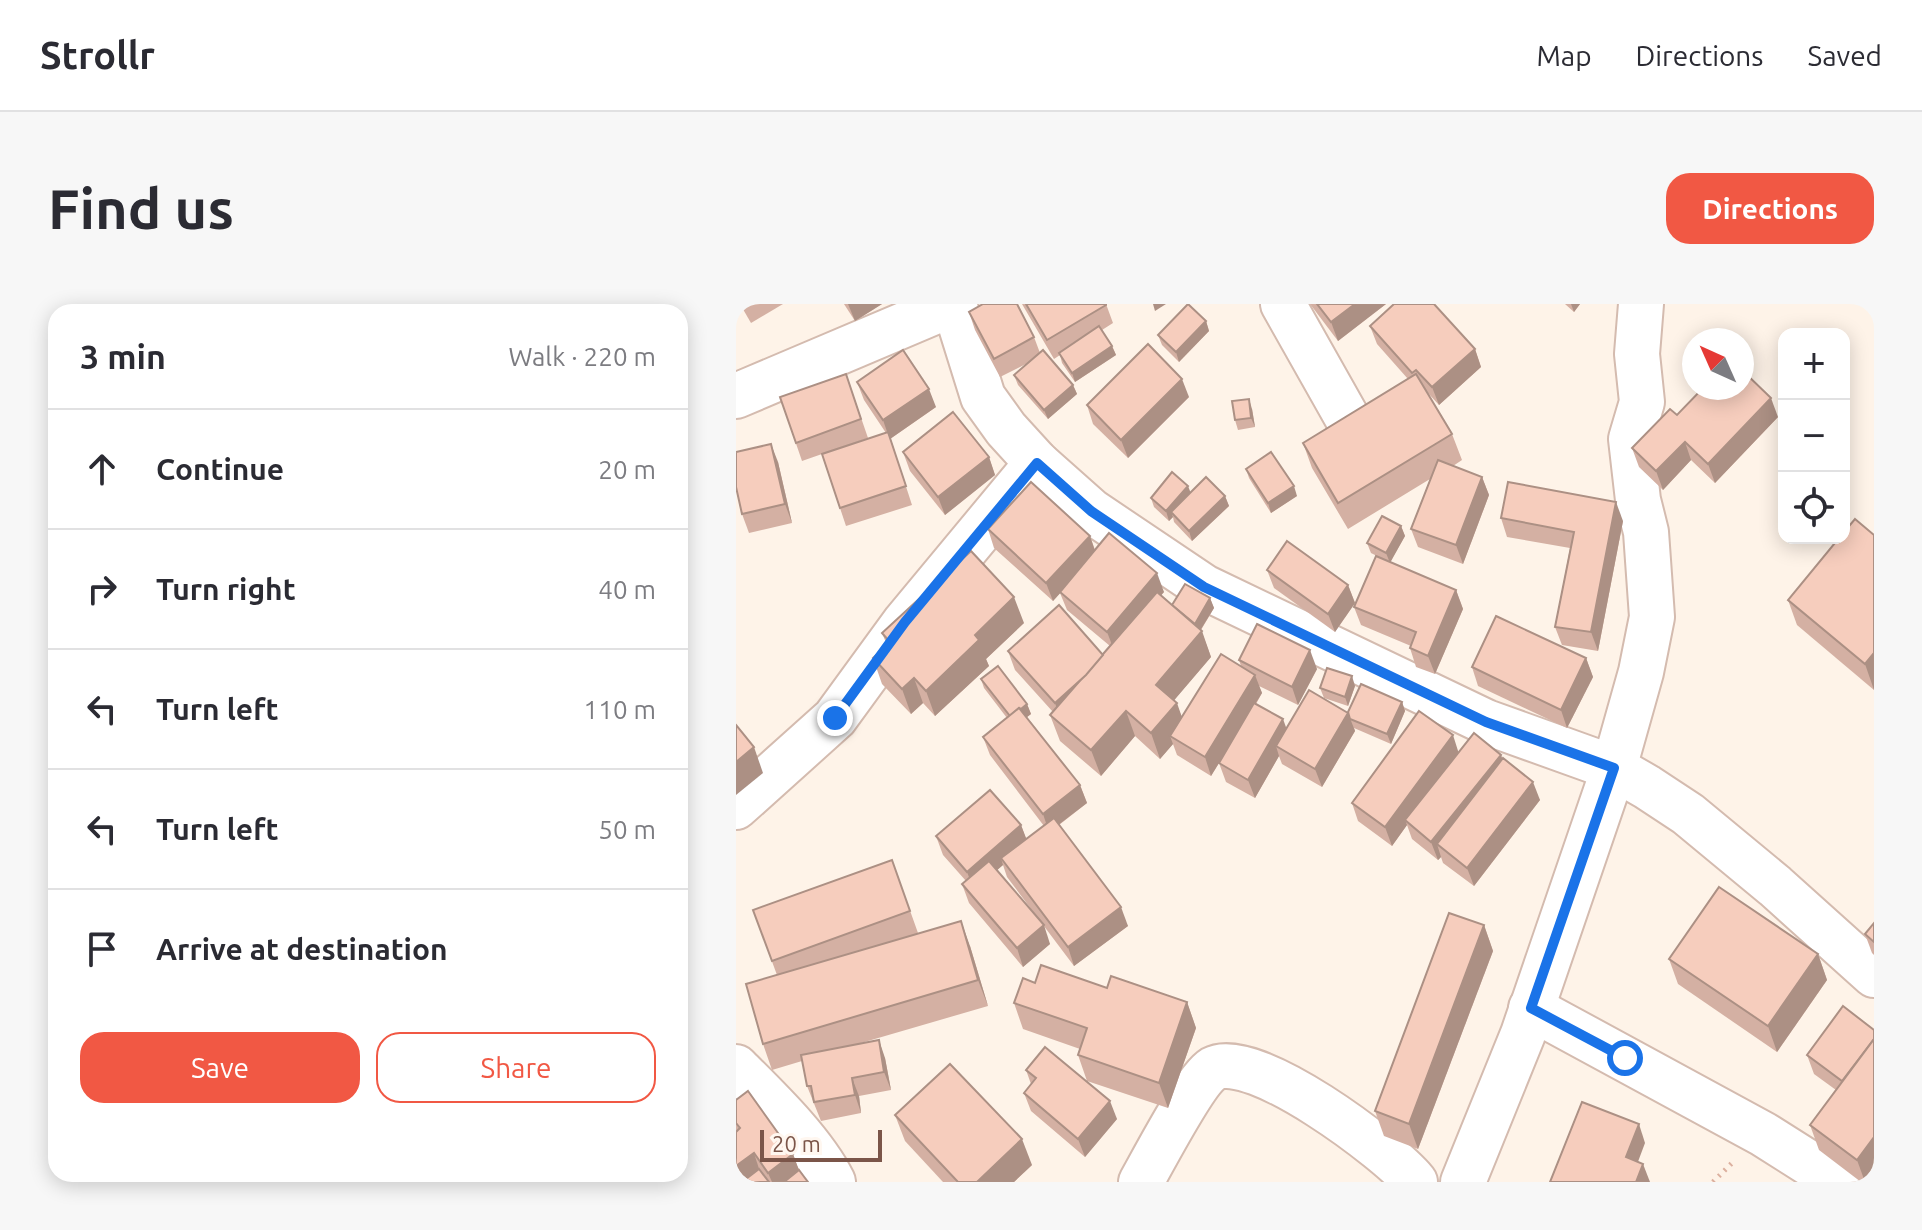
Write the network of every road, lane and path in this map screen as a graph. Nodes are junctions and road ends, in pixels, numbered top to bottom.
1 (954, 304) edge
2 (1283, 304) edge
3 (1641, 304) edge
4 (736, 396) edge
5 (1349, 421) edge
6 (1037, 463) junction
7 (1614, 768) junction
8 (736, 807) edge
9 (1874, 975) edge
10 (1531, 1008) junction
11 (736, 1067) edge
12 (833, 1182) edge
13 (1141, 1182) edge
14 (1415, 1182) edge
15 (1463, 1182) edge
16 (1839, 1182) edge

1 - 4 street
1 - 6 street
2 - 5 street
3 - 7 street
6 - 7 street
6 - 8 street
7 - 9 street
7 - 10 street
10 - 15 street
10 - 16 street
11 - 12 street
13 - 14 street

